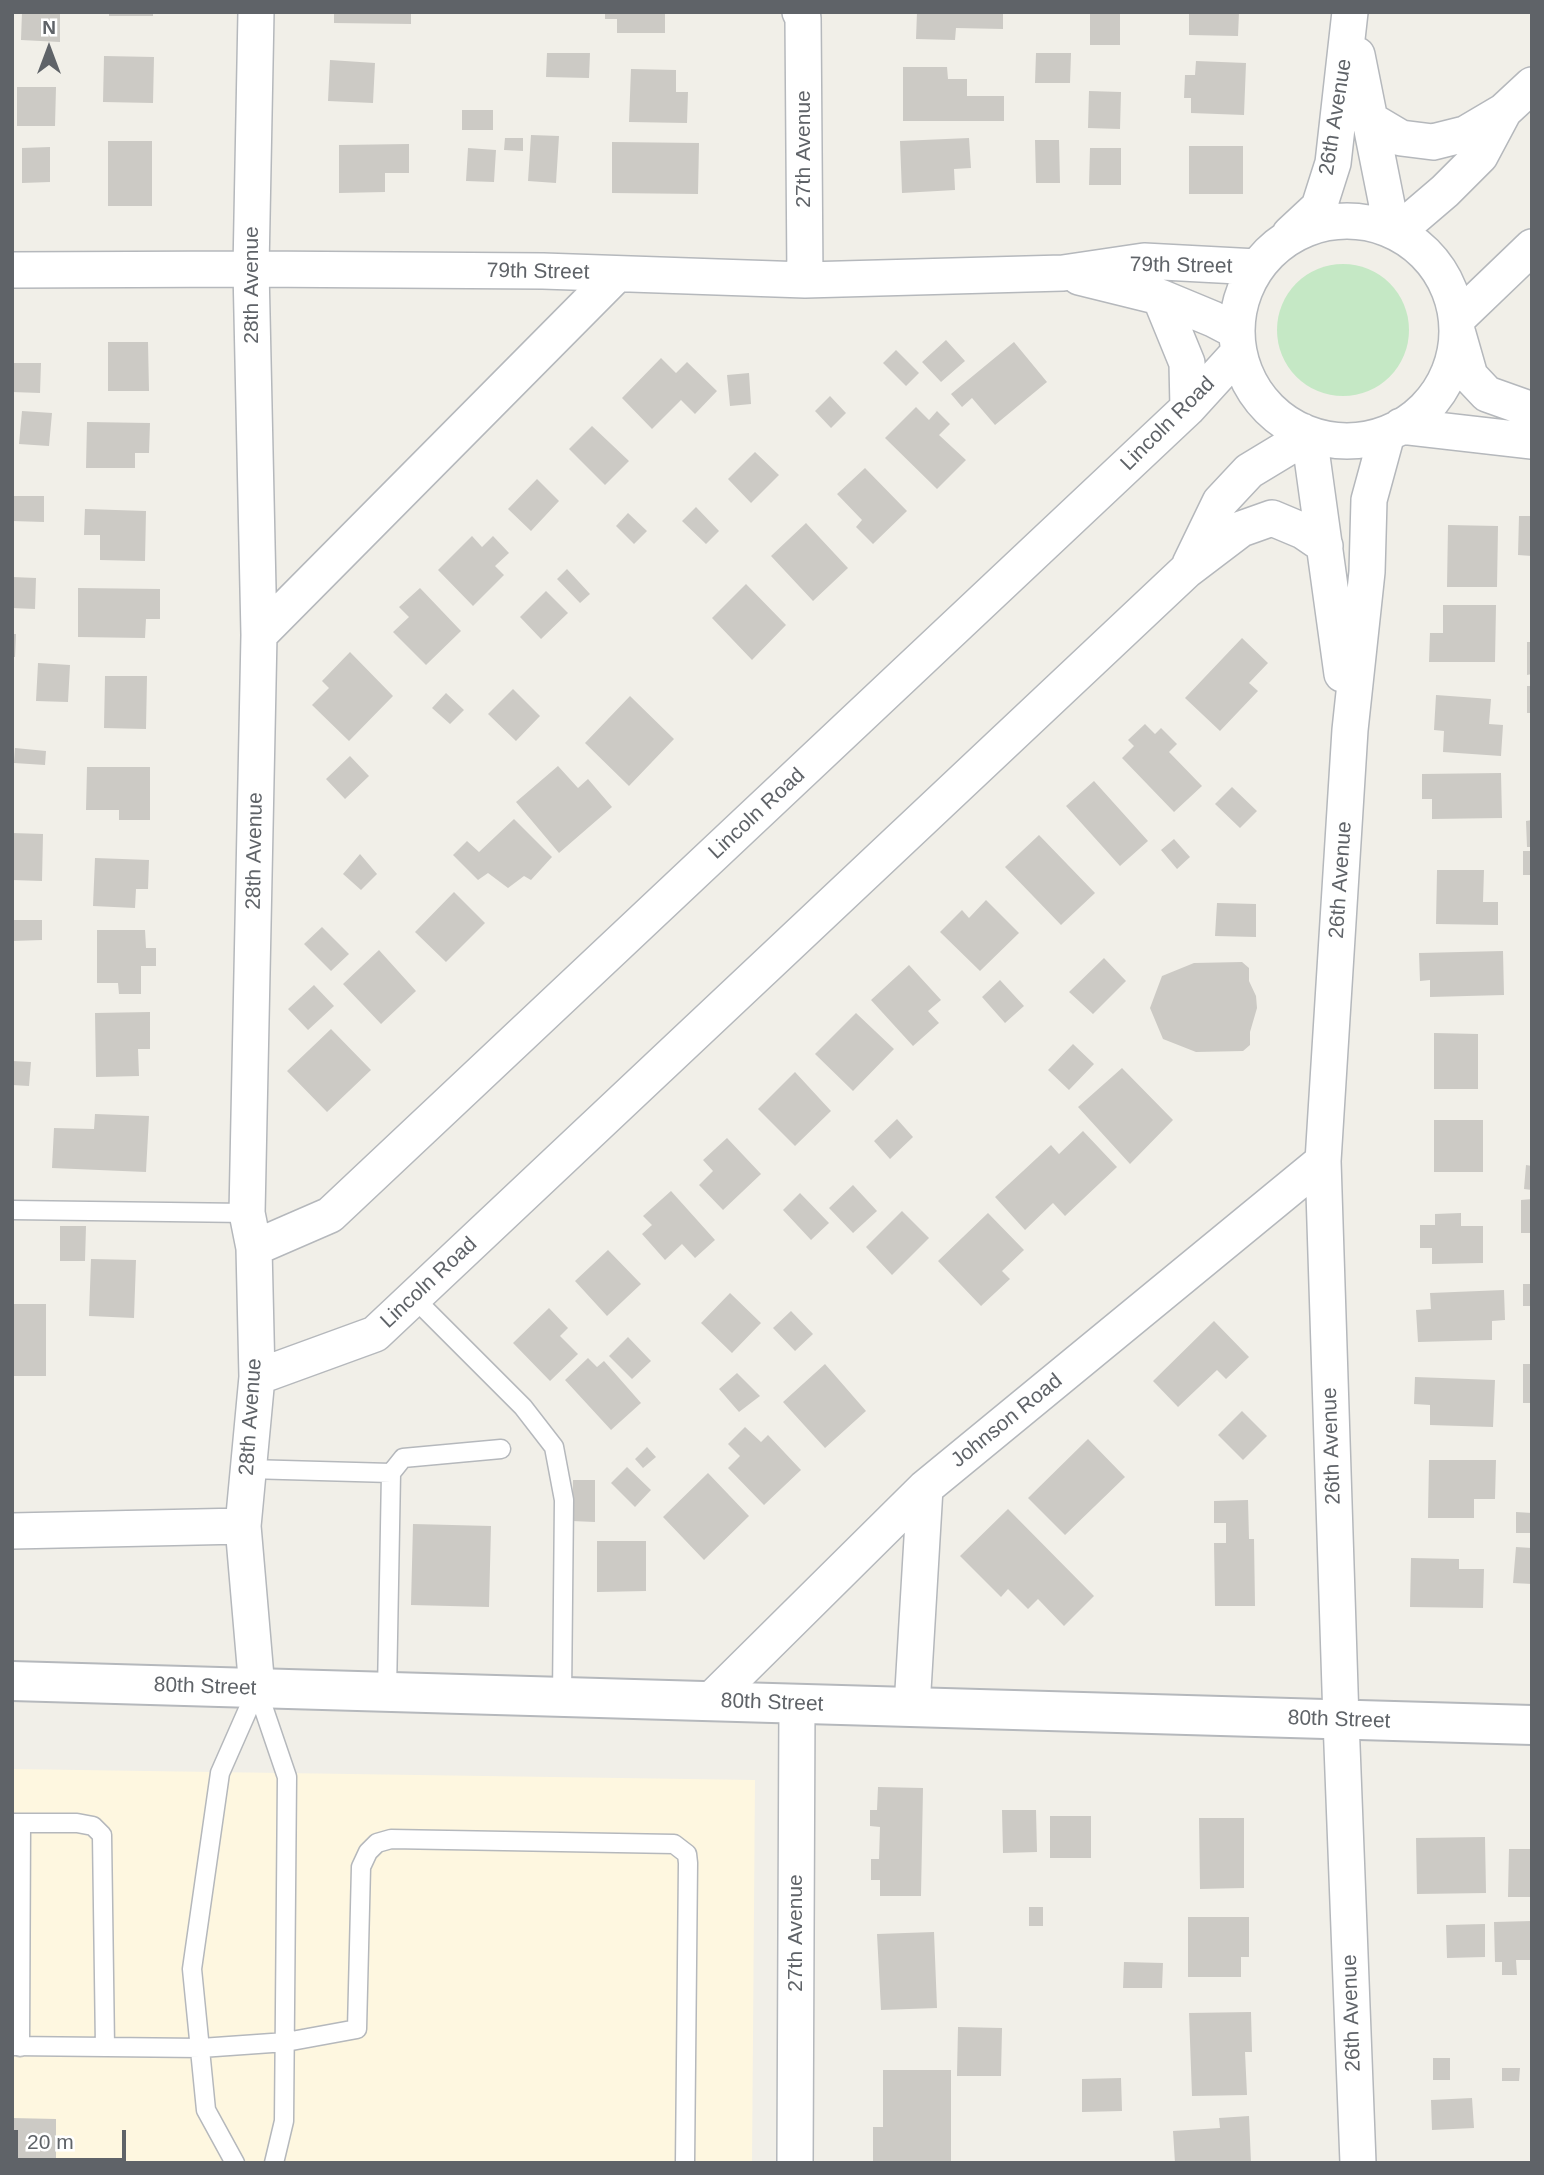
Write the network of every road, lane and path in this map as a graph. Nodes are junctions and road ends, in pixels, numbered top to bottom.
1 (256, 12) edge
2 (803, 14) edge
3 (1350, 17) edge
4 (1532, 85) edge
5 (1504, 111) junction
6 (1369, 119) junction
7 (1394, 231) junction
8 (1285, 239) junction
9 (1532, 247) edge
10 (1257, 267) junction
11 (251, 269) junction
12 (12, 270) edge
13 (1063, 273) junction
14 (617, 274) junction
15 (805, 281) junction
16 (1160, 297) junction
17 (1457, 326) junction
18 (1238, 341) junction
19 (1188, 408) junction
20 (1532, 410) edge
21 (1394, 430) junction
22 (1305, 433) junction
23 (1532, 441) edge
24 (1325, 546) junction
25 (1187, 570) junction
26 (259, 635) junction
27 (1350, 730) junction
28 (1323, 1161) junction
29 (12, 1210) edge
30 (247, 1213) junction
31 (254, 1248) junction
32 (414, 1298) junction
33 (257, 1377) junction
34 (501, 1449) dead end
35 (248, 1469) junction
36 (391, 1473) junction
37 (925, 1488) junction
38 (243, 1527) junction
39 (12, 1531) edge
40 (12, 1681) edge
41 (257, 1689) junction
42 (387, 1692) junction
43 (562, 1697) junction
44 (710, 1701) junction
45 (797, 1704) junction
46 (912, 1707) junction
47 (1341, 1720) junction
48 (1532, 1725) edge
49 (17, 1823) edge
50 (286, 2042) junction
51 (16, 2046) edge
52 (105, 2047) junction
53 (201, 2048) junction
54 (235, 2163) edge
55 (274, 2163) edge
56 (685, 2163) edge
57 (794, 2163) edge
58 (1358, 2163) edge

1 - 11 street, 28th Avenue
2 - 15 street, 27th Avenue
3 - 6 street, 26th Avenue
3 - 8 street, 26th Avenue
4 - 5 street
5 - 6 street
5 - 7 street
6 - 7 street, 26th Avenue
7 - 8 street
7 - 17 street
8 - 10 street
9 - 17 street
10 - 13 street, 79th Street
10 - 18 street
11 - 12 street, 79th Street
11 - 14 street, 79th Street
11 - 26 street, 28th Avenue
13 - 15 street, 79th Street
13 - 16 street, 79th Street
14 - 15 street, 79th Street
14 - 26 street
16 - 18 street, 79th Street
16 - 19 street, 79th Street
17 - 20 street
17 - 21 street
18 - 19 street, Lincoln Road
18 - 22 street
19 - 31 street, Lincoln Road
21 - 22 street
21 - 23 street
21 - 27 street, 26th Avenue
22 - 24 street, 26th Avenue
22 - 25 street, Lincoln Road
24 - 25 street, Lincoln Road
24 - 27 street, 26th Avenue
25 - 32 street, Lincoln Road
26 - 30 street, 28th Avenue
27 - 28 street, 26th Avenue
28 - 37 street, Johnson Road
28 - 47 street, 26th Avenue
29 - 30 lane
30 - 31 street, 28th Avenue
31 - 33 street, 28th Avenue
32 - 33 street, Lincoln Road
32 - 43 lane
33 - 35 street, 28th Avenue
34 - 36 lane
35 - 36 lane
35 - 38 street, 28th Avenue
36 - 42 lane
37 - 44 street, Johnson Road
37 - 46 street
38 - 39 street
38 - 41 street, 28th Avenue
40 - 41 street, 80th Street
41 - 42 street, 80th Street
41 - 50 lane
41 - 53 lane
42 - 43 street, 80th Street
43 - 44 street, 80th Street
44 - 45 street, 80th Street
45 - 46 street, 80th Street
45 - 57 street, 27th Avenue
46 - 47 street, 80th Street
47 - 48 street, 80th Street
47 - 58 street, 26th Avenue
49 - 51 lane
49 - 52 lane
50 - 53 lane
50 - 55 lane
50 - 56 lane
51 - 52 lane
52 - 53 lane
53 - 54 lane

